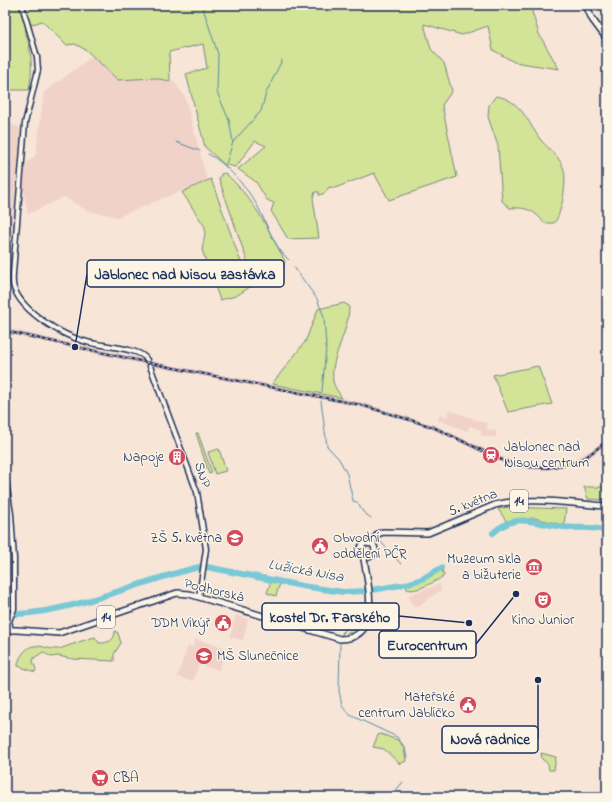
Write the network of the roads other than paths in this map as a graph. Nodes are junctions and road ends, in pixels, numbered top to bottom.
1 (22, 5) edge
2 (586, 5) edge
3 (607, 39) edge
4 (147, 360) dead end
5 (150, 366) dead end
6 (5, 475) edge
7 (607, 506) edge
8 (372, 543) junction
9 (362, 556) junction
10 (371, 557) junction
11 (368, 579) junction
12 (199, 597) junction
13 (11, 630) junction
14 (5, 633) edge

1 - 4 street
2 - 3 main road
5 - 12 street, SNP
6 - 13 street
7 - 8 main road, 5. května / 14
8 - 9 main road, 14
8 - 10 main road, 14
9 - 10 main road
9 - 11 main road, 14
10 - 11 main road, 14
11 - 12 main road, Podhorská / 14
12 - 13 main road, Podhorská / 14
13 - 14 main road

